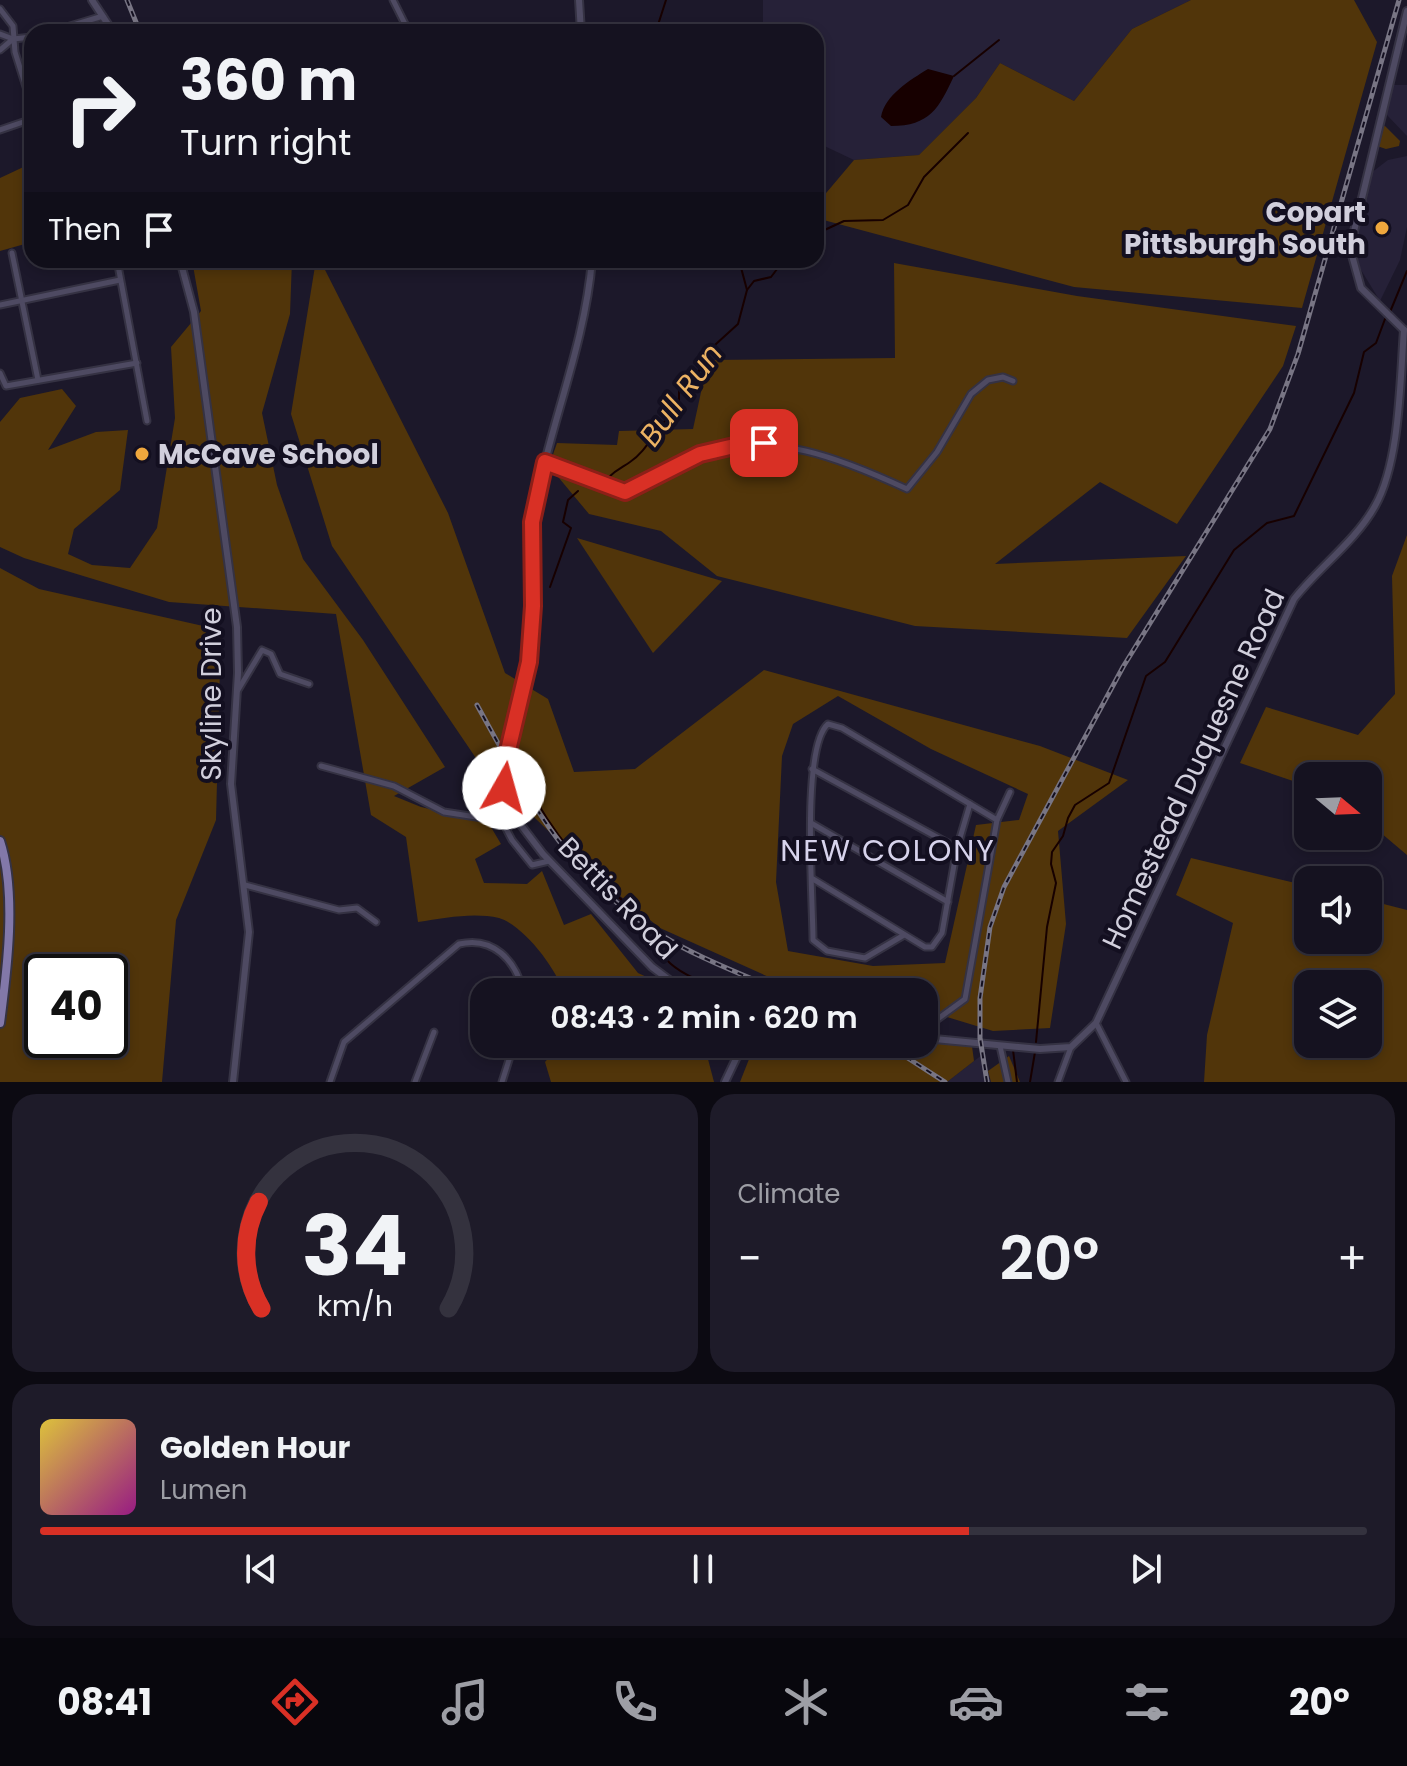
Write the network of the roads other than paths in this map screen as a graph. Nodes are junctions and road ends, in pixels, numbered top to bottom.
1 (92, 0) edge
2 (393, 0) edge
3 (579, 0) edge
4 (0, 9) edge
5 (1407, 11) edge
6 (103, 16) junction
7 (77, 24) edge
8 (108, 24) edge
9 (405, 24) edge
10 (580, 24) edge
11 (0, 34) edge
12 (24, 38) edge
13 (13, 39) junction
14 (0, 50) edge
15 (24, 78) edge
16 (24, 122) edge
17 (0, 130) edge
18 (12, 253) dead end
19 (118, 268) edge
20 (182, 268) edge
21 (591, 268) edge
22 (120, 280) junction
23 (22, 301) junction
24 (0, 305) edge
25 (1406, 330) edge
26 (137, 363) junction
27 (0, 373) edge
28 (38, 380) junction
29 (1013, 381) dead end
30 (147, 421) dead end
31 (545, 462) junction
32 (309, 684) dead end
33 (237, 691) junction
34 (321, 766) dead end
35 (812, 769) junction
36 (1010, 792) dead end
37 (970, 804) junction
38 (997, 820) junction
39 (811, 823) junction
40 (0, 841) edge
41 (957, 848) junction
42 (550, 861) junction
43 (812, 878) junction
44 (245, 885) junction
45 (948, 902) junction
46 (376, 922) dead end
47 (904, 935) junction
48 (520, 978) edge
49 (667, 978) edge
50 (938, 1019) edge
51 (0, 1023) edge
52 (1096, 1023) junction
53 (434, 1032) dead end
54 (938, 1039) edge
55 (1000, 1046) junction
56 (1071, 1047) junction
57 (510, 1058) edge
58 (736, 1058) edge
59 (233, 1082) edge
60 (330, 1082) edge
61 (415, 1082) edge
62 (502, 1082) edge
63 (725, 1082) edge
64 (1008, 1082) edge
65 (1058, 1082) edge
66 (1126, 1082) edge

1 - 6 street
2 - 9 street
3 - 10 street
4 - 13 street
5 - 25 street
6 - 7 street
6 - 8 street
11 - 13 street
12 - 13 street
13 - 14 street
13 - 15 street
16 - 17 street
18 - 23 street
19 - 22 street
20 - 33 street, Skyline Drive
21 - 31 street, Bettis Road
22 - 23 street
22 - 26 street
23 - 24 street
23 - 28 street
25 - 52 street, Homestead Duquesne Road
26 - 28 street
26 - 30 street
27 - 28 street
29 - 31 street
31 - 42 street, Bettis Road, bridge
32 - 33 street
33 - 44 street, Skyline Drive
34 - 42 street
35 - 37 street
35 - 39 street
35 - 41 street
36 - 38 street
37 - 38 street
37 - 41 street
38 - 50 street
39 - 43 street
39 - 45 street
40 - 51 main road
41 - 45 street
42 - 49 street, Bettis Road
43 - 47 street
43 - 47 street
44 - 46 street
44 - 59 street, Skyline Drive
45 - 47 street
48 - 60 street
52 - 56 street, Homestead Duquesne Road
52 - 66 street
53 - 61 street
54 - 55 street
55 - 56 street
55 - 64 street
56 - 65 street
57 - 62 street
58 - 63 street

